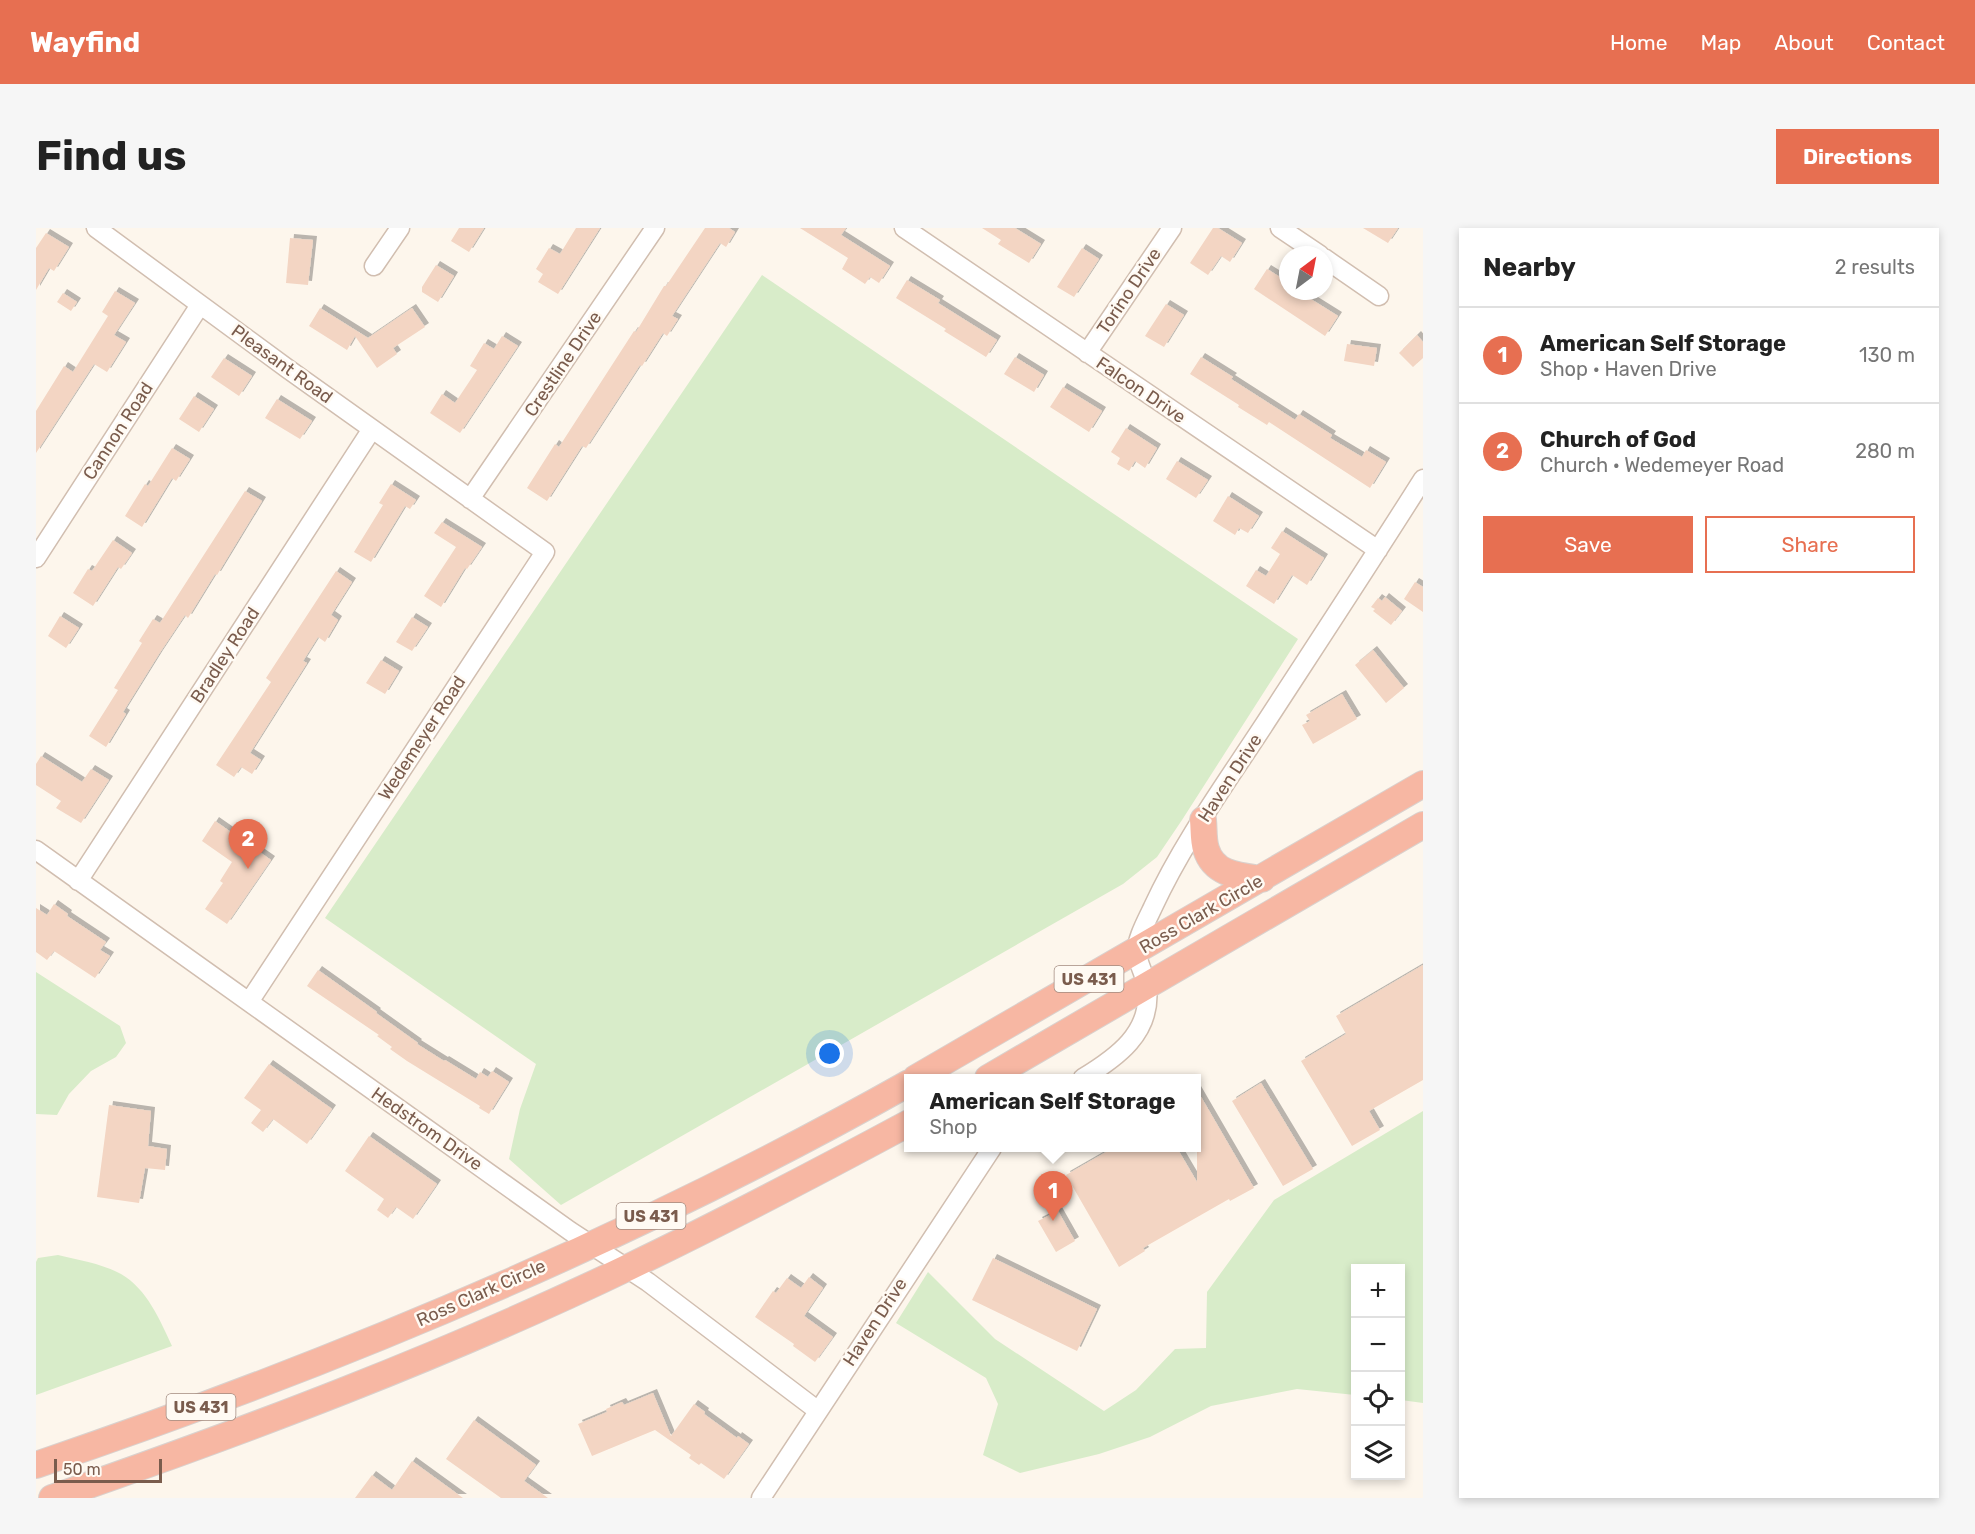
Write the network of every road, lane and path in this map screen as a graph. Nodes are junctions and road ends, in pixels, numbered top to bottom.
1 (96, 228) edge
2 (400, 228) edge
3 (656, 228) edge
4 (904, 228) edge
5 (1172, 228) edge
6 (1280, 228) edge
7 (1307, 246) edge
8 (1333, 264) edge
9 (374, 266) dead end
10 (1379, 296) dead end
11 (200, 305) junction
12 (1087, 353) junction
13 (372, 429) junction
14 (1423, 479) edge
15 (470, 499) junction
16 (1378, 550) junction
17 (36, 558) edge
18 (1423, 784) edge
19 (1203, 820) junction
20 (1423, 825) edge
21 (36, 850) edge
22 (1262, 879) junction
23 (78, 880) junction
24 (1136, 952) junction
25 (1147, 987) junction
26 (249, 1002) junction
27 (923, 1074) edge
28 (995, 1074) edge
29 (1089, 1074) edge
30 (904, 1086) edge
31 (904, 1126) edge
32 (989, 1152) edge
33 (591, 1245) junction
34 (627, 1268) junction
35 (818, 1410) junction
36 (36, 1465) edge
37 (52, 1498) edge
38 (761, 1498) edge

1 - 11 street, Pleasant Road
2 - 9 street
3 - 15 street, Crestline Drive
4 - 12 street, Falcon Drive
5 - 12 street, Torino Drive
6 - 7 street
8 - 10 street
11 - 13 street, Pleasant Road
11 - 17 street, Cannon Road
12 - 16 street, Falcon Drive
13 - 15 street, Pleasant Road
13 - 23 street, Bradley Road
14 - 16 street, Haven Drive
15 - 26 street, Wedemeyer Road
16 - 19 street, Haven Drive
18 - 22 highway, Ross Clark Circle / US 431
19 - 22 highway
19 - 24 street, Haven Drive
20 - 25 highway, Ross Clark Circle / US 431
21 - 23 street, Hedstrom Drive
22 - 24 highway, Ross Clark Circle / US 431
23 - 26 street, Hedstrom Drive
24 - 25 street
24 - 27 highway, Ross Clark Circle / US 431
25 - 28 highway, Ross Clark Circle / US 431
25 - 29 street
26 - 33 street, Hedstrom Drive
30 - 33 highway, Ross Clark Circle / US 431
31 - 34 highway, Ross Clark Circle / US 431
32 - 35 street, Haven Drive
33 - 34 street, Hedstrom Drive
33 - 36 highway, Ross Clark Circle / US 431
34 - 35 street, Hedstrom Drive
34 - 37 highway, Ross Clark Circle / US 431
35 - 38 street, Haven Drive

